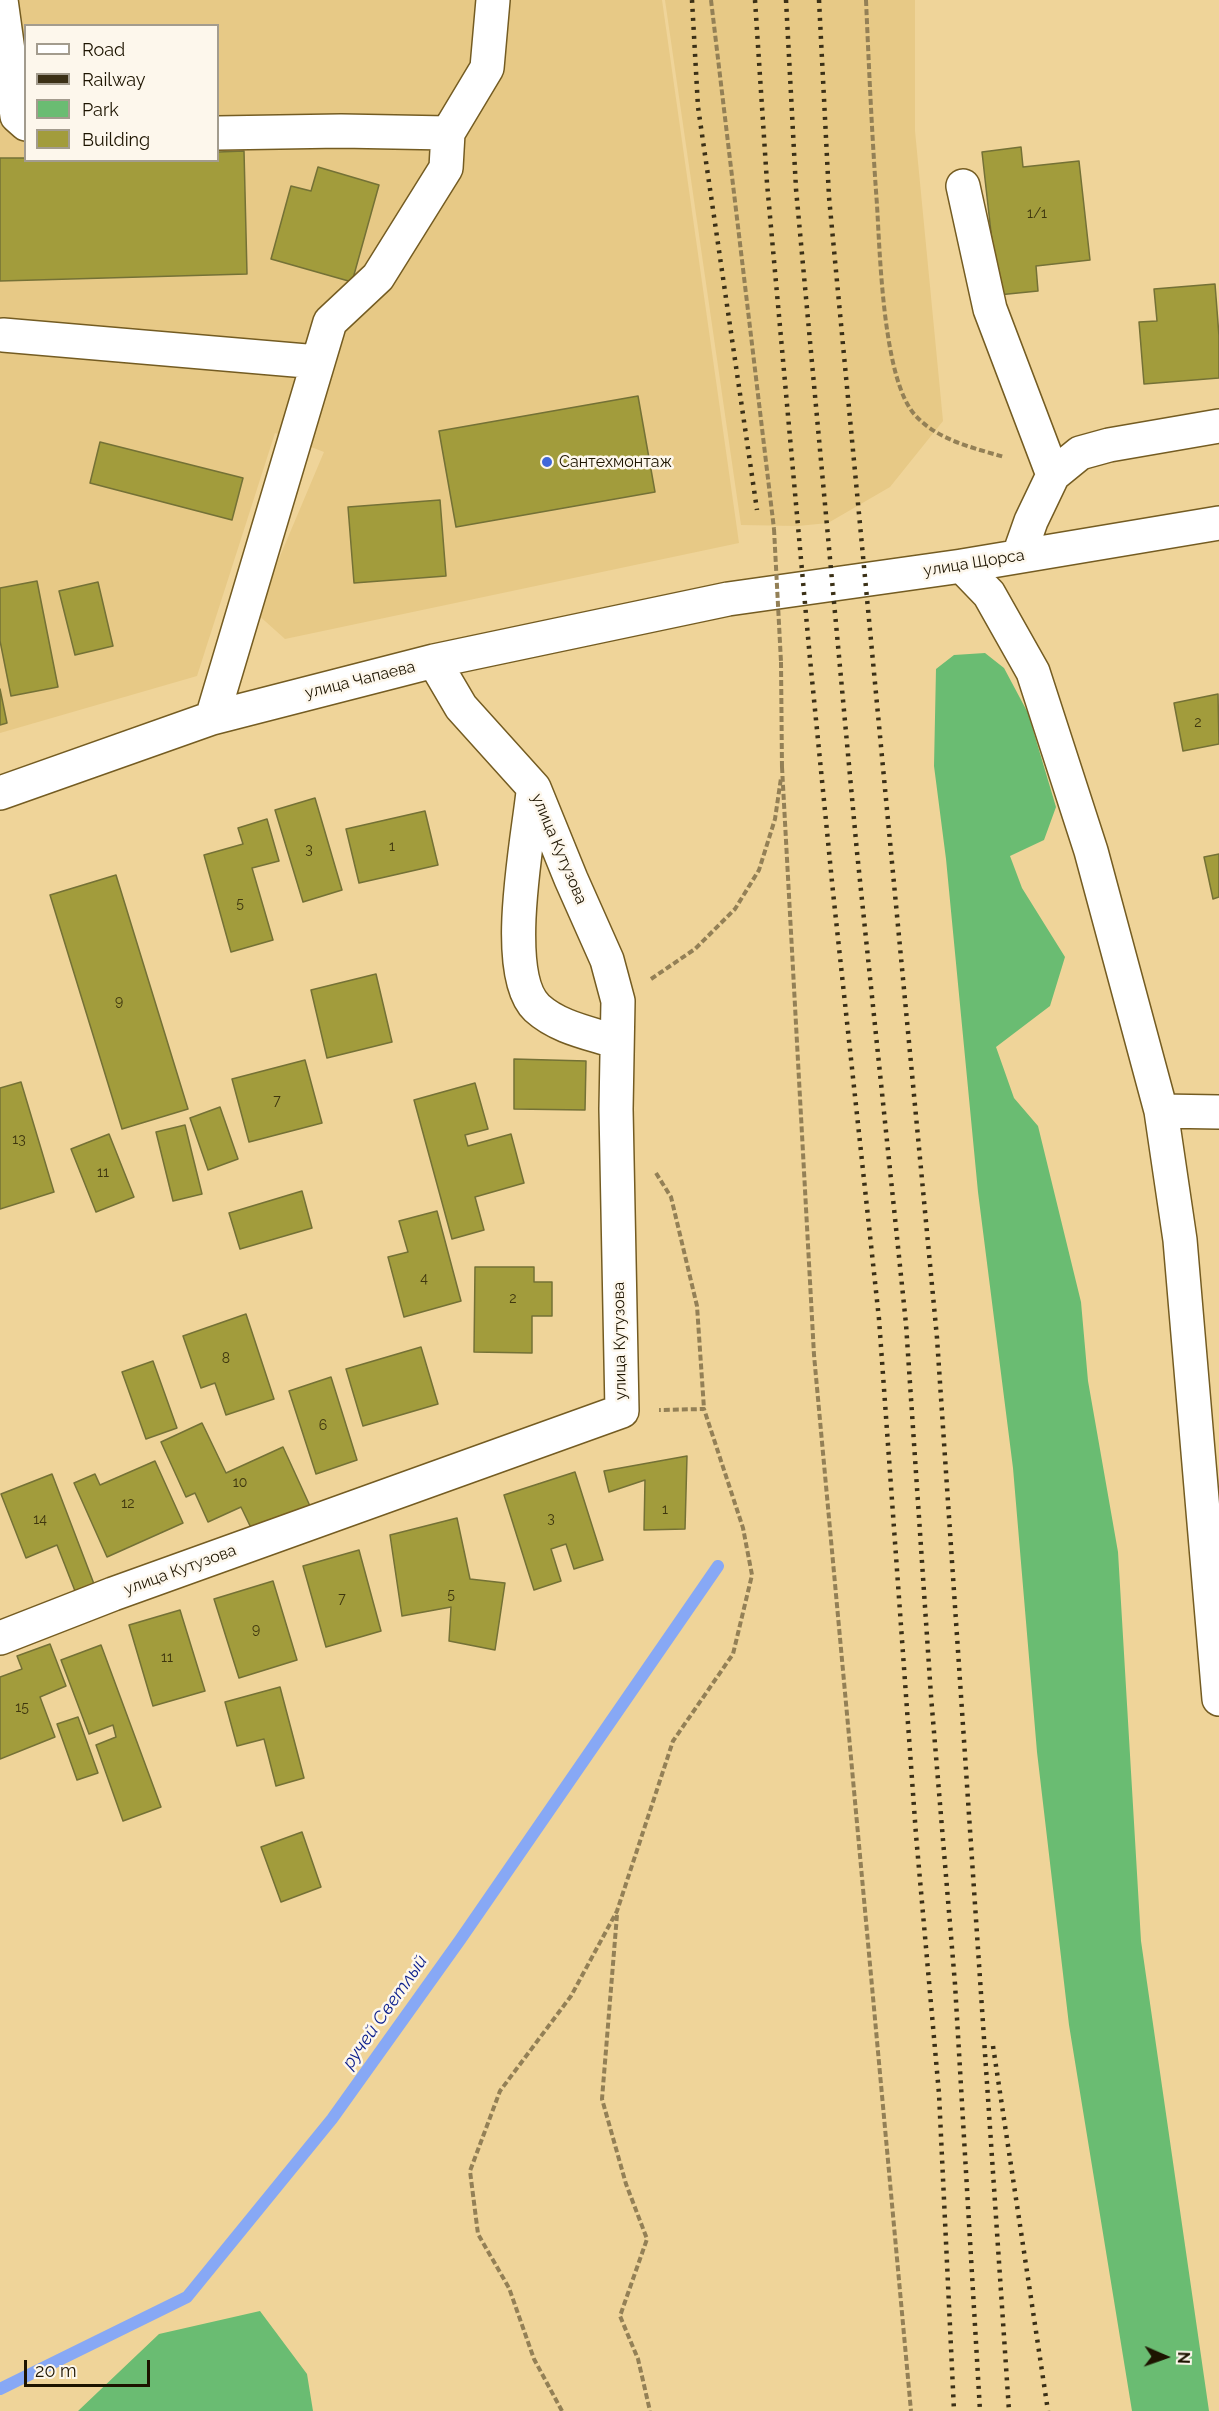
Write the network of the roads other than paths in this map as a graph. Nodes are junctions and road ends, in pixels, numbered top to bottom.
1 (1, 0) edge
2 (493, 0) edge
3 (24, 122) edge
4 (219, 133) edge
5 (448, 133) junction
6 (963, 186) dead end
7 (3, 335) dead end
8 (318, 362) junction
9 (1219, 426) edge
10 (1053, 475) junction
11 (1219, 523) edge
12 (1019, 555) junction
13 (962, 566) junction
14 (728, 599) joint
15 (434, 661) junction
16 (212, 718) junction
17 (534, 788) junction
18 (0, 793) edge
19 (617, 1042) junction
20 (1161, 1112) junction
21 (1219, 1112) edge
22 (0, 1638) edge
23 (1219, 1700) edge

1 - 3 street
2 - 5 street
4 - 5 street
5 - 8 street
6 - 10 street
7 - 8 street
8 - 16 street
9 - 10 street
10 - 12 street
11 - 12 street, улица Щорса
12 - 13 street, улица Щорса
13 - 14 street, улица Щорса
13 - 20 street
14 - 15 street, улица Чапаева
15 - 16 street, улица Чапаева
15 - 17 street, улица Кутузова
16 - 18 street, улица Чапаева
17 - 19 street, улица Кутузова
17 - 19 street
19 - 22 street, улица Кутузова
20 - 21 street
20 - 23 street

